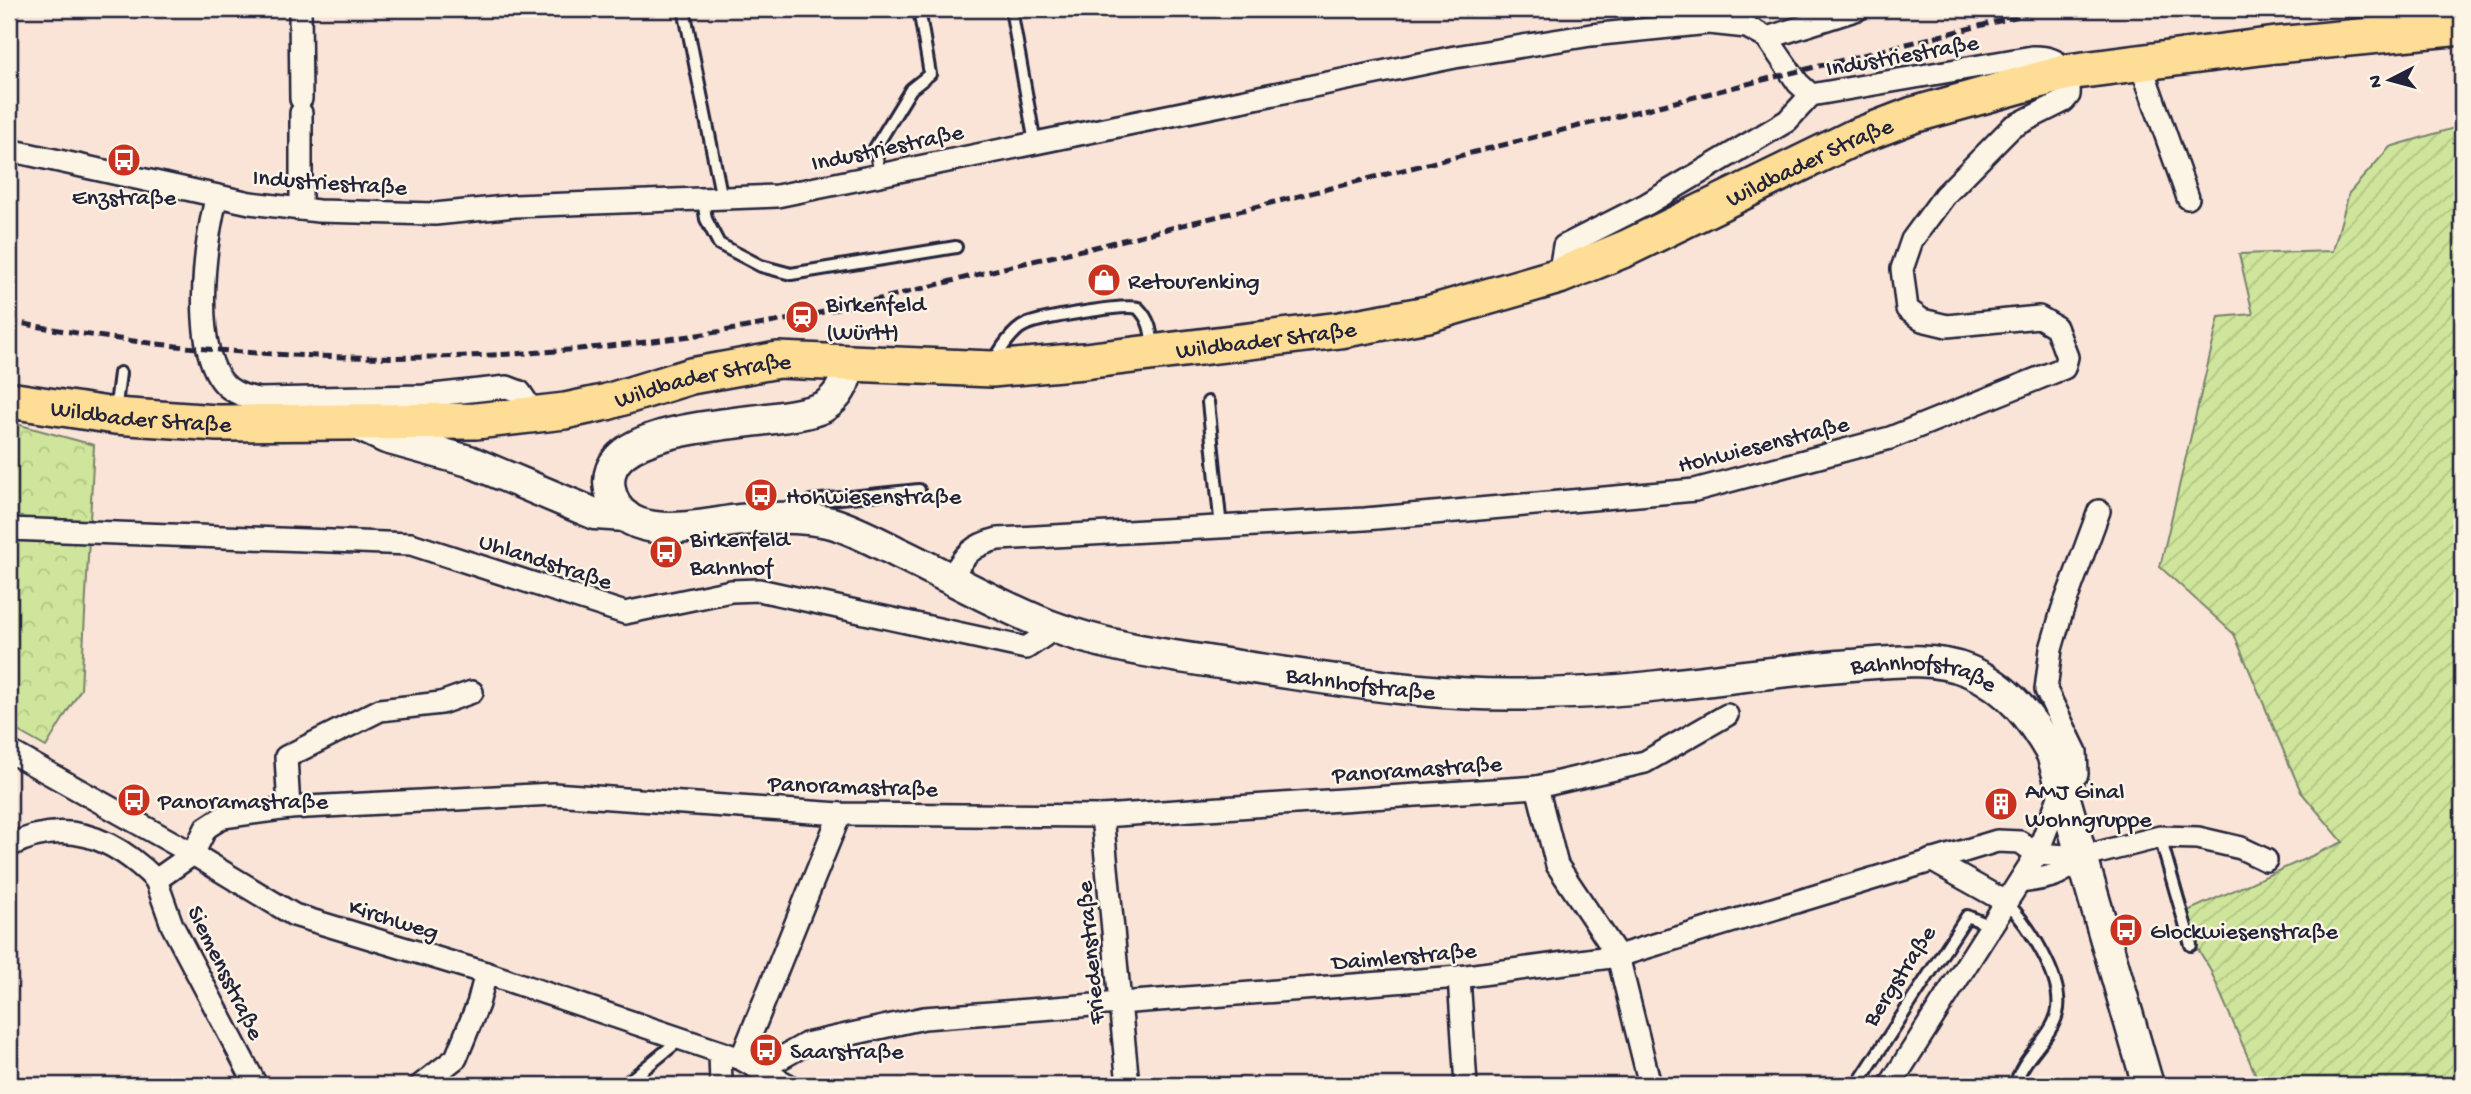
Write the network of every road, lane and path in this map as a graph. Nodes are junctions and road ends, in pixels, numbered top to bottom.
1 (13, 9) edge
2 (300, 9) edge
3 (684, 9) edge
4 (919, 9) edge
5 (1011, 9) edge
6 (1858, 9) edge
7 (9, 24) edge
8 (2462, 27) edge
9 (1767, 38) junction
10 (2140, 62) junction
11 (2068, 83) junction
12 (1811, 95) junction
13 (1035, 143) junction
14 (9, 150) edge
15 (880, 174) junction
16 (217, 196) junction
17 (2188, 198) dead end
18 (713, 199) junction
19 (301, 209) junction
20 (956, 247) dead end
21 (1559, 276) junction
22 (1154, 353) junction
23 (849, 361) junction
24 (992, 369) junction
25 (120, 373) dead end
26 (9, 401) edge
27 (1208, 402) dead end
28 (115, 416) junction
29 (528, 416) junction
30 (356, 424) junction
31 (919, 490) dead end
32 (2099, 511) dead end
33 (626, 516) junction
34 (808, 519) junction
35 (1221, 528) junction
36 (9, 529) edge
37 (950, 578) junction
38 (1050, 626) junction
39 (472, 692) dead end
40 (1727, 715) dead end
41 (9, 751) edge
42 (1537, 787) junction
43 (2063, 787) junction
44 (289, 808) junction
45 (840, 814) junction
46 (1102, 816) junction
47 (2160, 837) junction
48 (9, 846) edge
49 (193, 854) junction
50 (2037, 854) junction
51 (2082, 857) junction
52 (1931, 860) junction
53 (2266, 860) dead end
54 (156, 880) junction
55 (2020, 882) junction
56 (2006, 902) junction
57 (1991, 926) junction
58 (2191, 945) dead end
59 (1618, 956) junction
60 (486, 973) junction
61 (1459, 977) junction
62 (1119, 1004) junction
63 (681, 1038) junction
64 (720, 1052) junction
65 (741, 1059) junction
66 (768, 1073) junction
67 (256, 1085) edge
68 (421, 1085) edge
69 (624, 1085) edge
70 (721, 1085) edge
71 (788, 1085) edge
72 (1128, 1085) edge
73 (1466, 1085) edge
74 (1650, 1085) edge
75 (1857, 1085) edge
76 (1890, 1085) edge
77 (2015, 1085) edge
78 (2148, 1085) edge

1 - 7 lane
2 - 19 street
3 - 18 lane
4 - 15 lane
5 - 13 lane
6 - 9 street, Industriestraße
8 - 10 main road, Wildbader Straße
9 - 12 street, Industriestraße
9 - 13 street, Industriestraße
10 - 11 main road, Wildbader Straße
10 - 17 street
11 - 12 street, Industriestraße
11 - 21 main road, Wildbader Straße
11 - 35 street, Hohwiesenstraße
12 - 21 street, Wildbader Straße
13 - 15 street, Industriestraße
14 - 16 street, Industriestraße
15 - 18 street, Industriestraße
16 - 19 street, Industriestraße
16 - 29 street
18 - 19 street, Industriestraße
18 - 20 lane
21 - 22 main road, Wildbader Straße
22 - 24 main road, Wildbader Straße
22 - 24 lane
23 - 24 main road, Wildbader Straße
23 - 29 main road, Wildbader Straße
23 - 33 main road
25 - 28 lane
26 - 28 main road, Wildbader Straße
27 - 35 lane
28 - 30 main road, Wildbader Straße
29 - 30 main road, Wildbader Straße
30 - 33 main road, Bahnhofstraße
31 - 34 lane
32 - 43 street
33 - 34 main road, Bahnhofstraße
34 - 37 main road, Bahnhofstraße
35 - 37 street, Hohwiesenstraße
36 - 38 street, Uhlandstraße
37 - 38 main road, Bahnhofstraße
38 - 43 main road, Bahnhofstraße
39 - 44 street
40 - 42 street, Panoramastraße
41 - 49 street, Kirchweg
42 - 46 street, Panoramastraße
42 - 59 street
43 - 50 street
43 - 51 main road, Bahnhofstraße
44 - 45 street, Panoramastraße
44 - 49 street, Panoramastraße
45 - 46 street, Panoramastraße
45 - 65 street
46 - 62 street, Friedenstraße
47 - 51 street
47 - 53 street
47 - 58 lane
48 - 54 street
49 - 54 street, Panoramastraße
49 - 60 street, Kirchweg
50 - 51 street
50 - 52 street, Daimlerstraße
50 - 55 street
51 - 55 street
51 - 78 main road, Bahnhofstraße
52 - 56 street
52 - 59 street, Daimlerstraße
54 - 67 street, Siemensstraße
55 - 56 street
56 - 57 street
56 - 77 lane
57 - 75 lane, Bergstraße
57 - 76 street
59 - 61 street, Daimlerstraße
59 - 74 street
60 - 63 street, Kirchweg
60 - 68 street
61 - 62 street, Daimlerstraße
61 - 73 street
62 - 66 street, Daimlerstraße
62 - 72 street, Friedenstraße
63 - 64 street, Kirchweg
63 - 69 lane
64 - 65 street, Kirchweg
64 - 70 street
65 - 66 street, Kirchweg
66 - 71 street, Kirchweg

